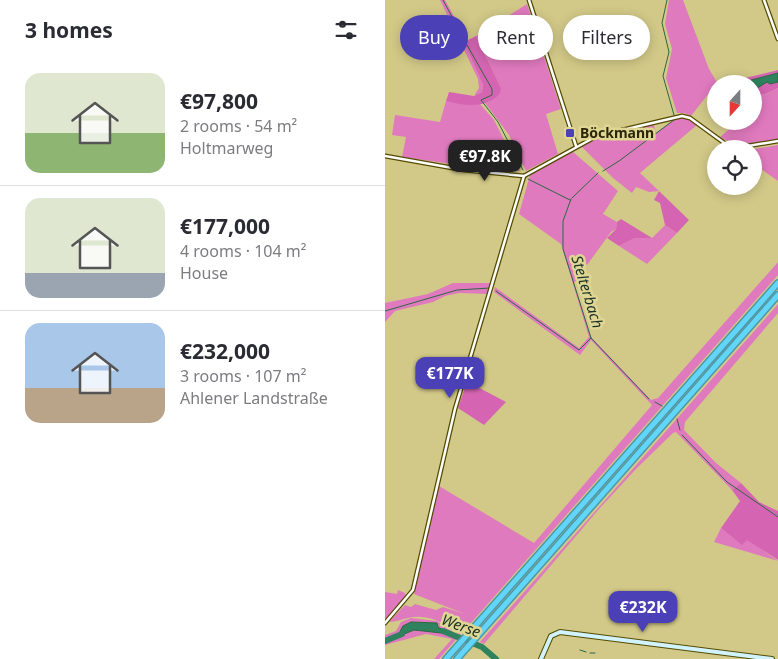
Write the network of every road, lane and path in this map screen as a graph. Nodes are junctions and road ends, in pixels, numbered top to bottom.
1 (529, 0) edge
2 (764, 0) edge
3 (778, 39) edge
4 (778, 141) edge
5 (576, 146) junction
6 (385, 156) edge
7 (524, 176) junction
8 (778, 283) edge
9 (778, 295) edge
10 (385, 623) edge
11 (446, 659) edge
12 (457, 659) edge
13 (541, 659) edge
14 (771, 659) edge

1 - 5 street
2 - 3 street
4 - 5 street
5 - 7 street
6 - 7 street
7 - 10 street
8 - 11 highway
9 - 12 highway
13 - 14 street

